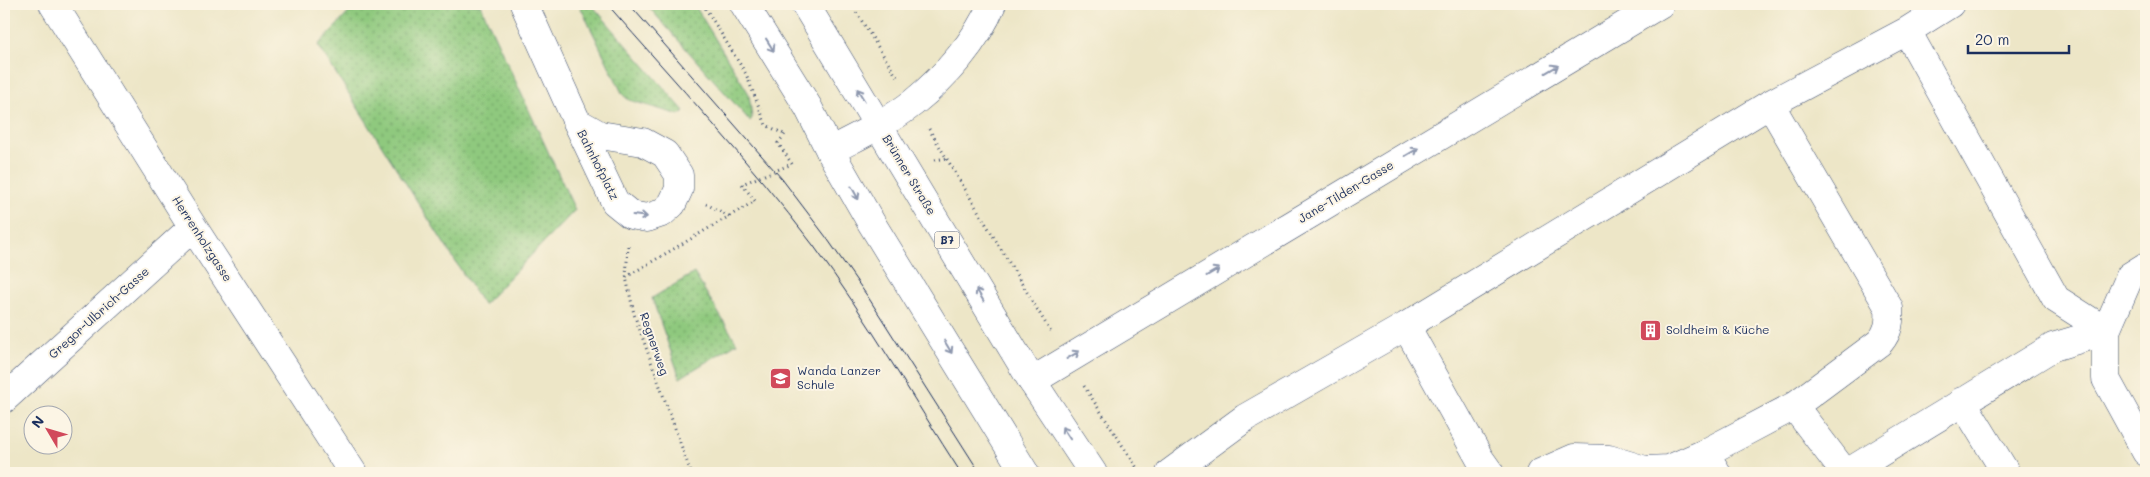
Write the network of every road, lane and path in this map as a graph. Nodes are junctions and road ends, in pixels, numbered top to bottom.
1 (53, 4) edge
2 (524, 4) edge
3 (704, 4) edge
4 (744, 4) edge
5 (805, 4) edge
6 (851, 4) edge
7 (992, 4) edge
8 (1660, 4) edge
9 (1950, 4) edge
10 (1906, 31) junction
11 (879, 46) dead end
12 (913, 103) junction
13 (1770, 104) junction
14 (577, 122) junction
15 (879, 125) junction
16 (830, 151) junction
17 (631, 215) junction
18 (193, 227) junction
19 (2146, 266) edge
20 (626, 278) junction
21 (1406, 326) junction
22 (2106, 331) junction
23 (1067, 359) junction
24 (1032, 381) junction
25 (4, 399) edge
26 (1962, 401) junction
27 (1794, 406) junction
28 (2146, 452) edge
29 (1711, 463) edge
30 (353, 473) edge
31 (691, 473) edge
32 (1025, 473) edge
33 (1093, 473) edge
34 (1140, 473) edge
35 (1170, 473) edge
36 (1490, 473) edge
37 (1540, 473) edge
38 (1846, 473) edge
39 (2006, 473) edge

1 - 18 street, Herrenholzgasse
2 - 14 street, Bahnhofplatz
3 - 20 path
4 -> 16 street
15 -> 5 street, Brünner Straße / B7
6 - 11 path
7 - 12 street
23 -> 8 street, Jane-Tilden-Gasse
9 - 10 street
10 - 13 street
10 - 22 street
12 - 15 street
12 - 23 path
13 - 21 street
13 - 27 street
14 - 17 street, Bahnhofplatz
17 -> 14 street, Bahnhofplatz
15 - 16 street
24 -> 15 street, Brünner Straße / B7
16 -> 32 street
17 - 20 path, Regnerweg
18 - 25 street, Gregor-Ulbrich-Gasse
18 - 30 street, Herrenholzgasse
19 - 22 street
20 - 31 path, Regnerweg
21 - 35 street
21 - 36 street
22 - 26 street
22 - 28 street
23 - 24 street, Jane-Tilden-Gasse
23 - 34 path
33 -> 24 street, Brünner Straße / B7
26 - 38 street
26 - 39 street
27 - 29 street
27 - 38 street
29 - 37 street

